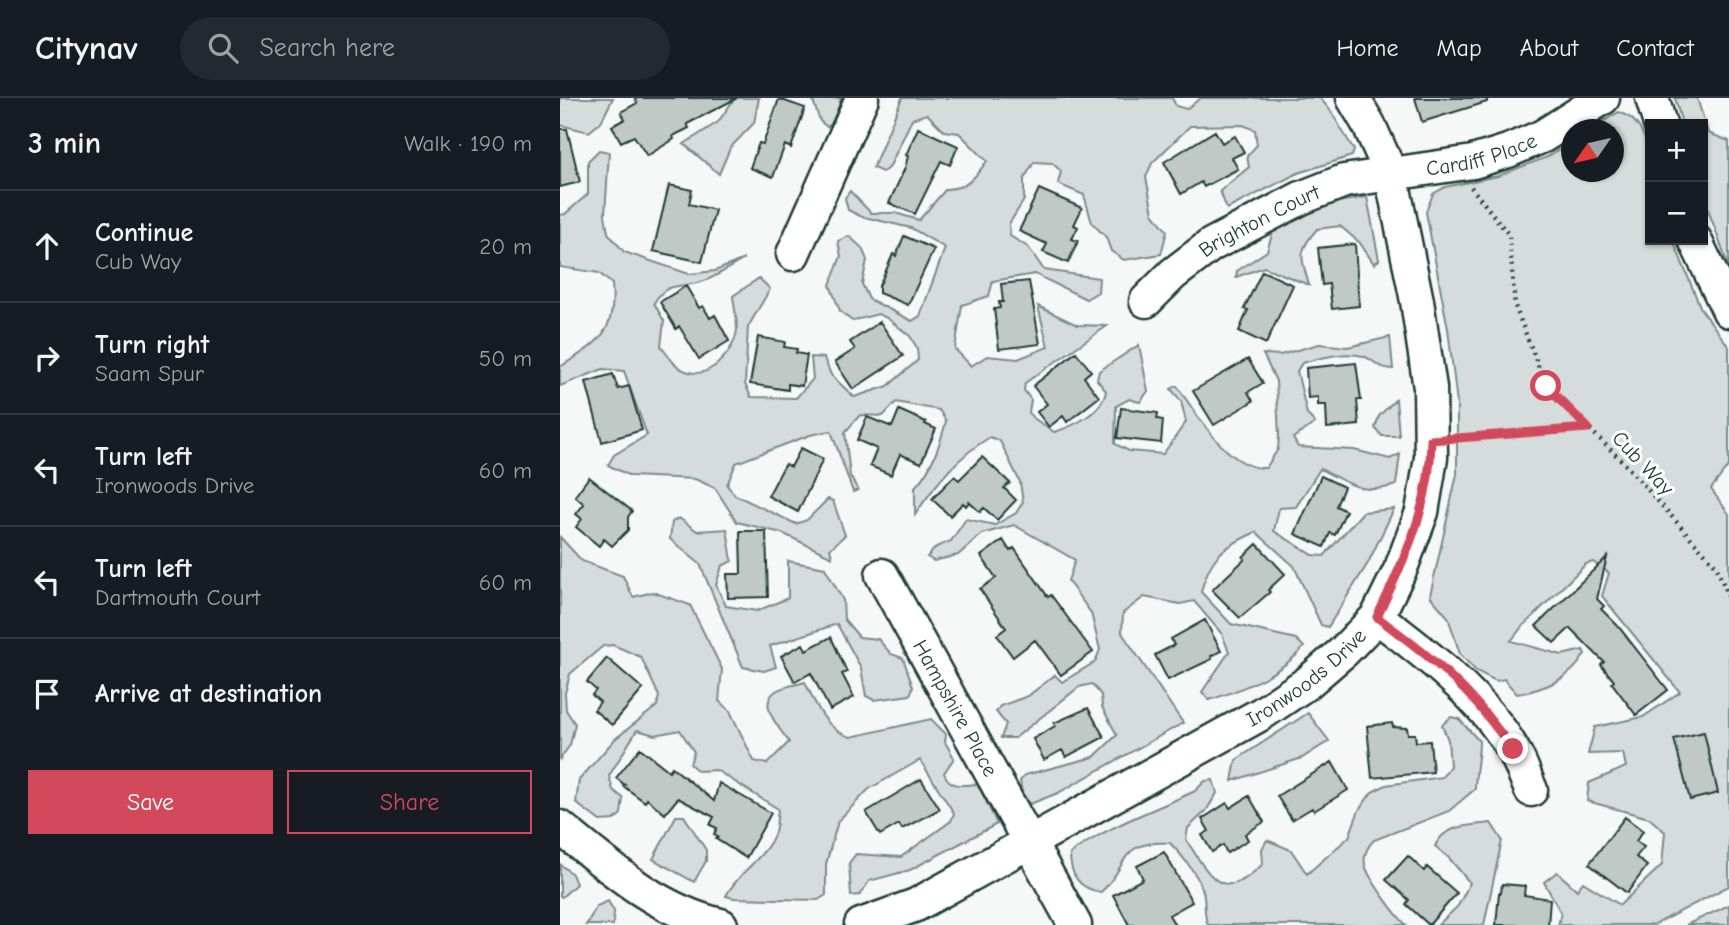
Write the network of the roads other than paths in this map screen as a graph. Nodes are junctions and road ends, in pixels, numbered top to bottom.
1 (862, 98) edge
2 (1353, 98) edge
3 (1603, 98) edge
4 (1652, 98) edge
5 (1658, 119) edge
6 (1391, 174) junction
7 (1697, 245) edge
8 (793, 254) dead end
9 (1146, 301) dead end
10 (1729, 311) edge
11 (882, 575) dead end
12 (1377, 617) junction
13 (1531, 790) dead end
14 (560, 827) edge
15 (1030, 844) junction
16 (721, 925) edge
17 (861, 925) edge
18 (1075, 925) edge

1 - 8 street
2 - 6 street, Ironwoods Drive
3 - 6 street, Cardiff Place
4 - 5 street
6 - 9 street, Brighton Court
6 - 12 street, Ironwoods Drive
7 - 10 street
11 - 15 street, Hampshire Place
12 - 13 street
12 - 15 street, Ironwoods Drive
14 - 16 street
15 - 17 street, Ironwoods Drive
15 - 18 street, Hampshire Place

